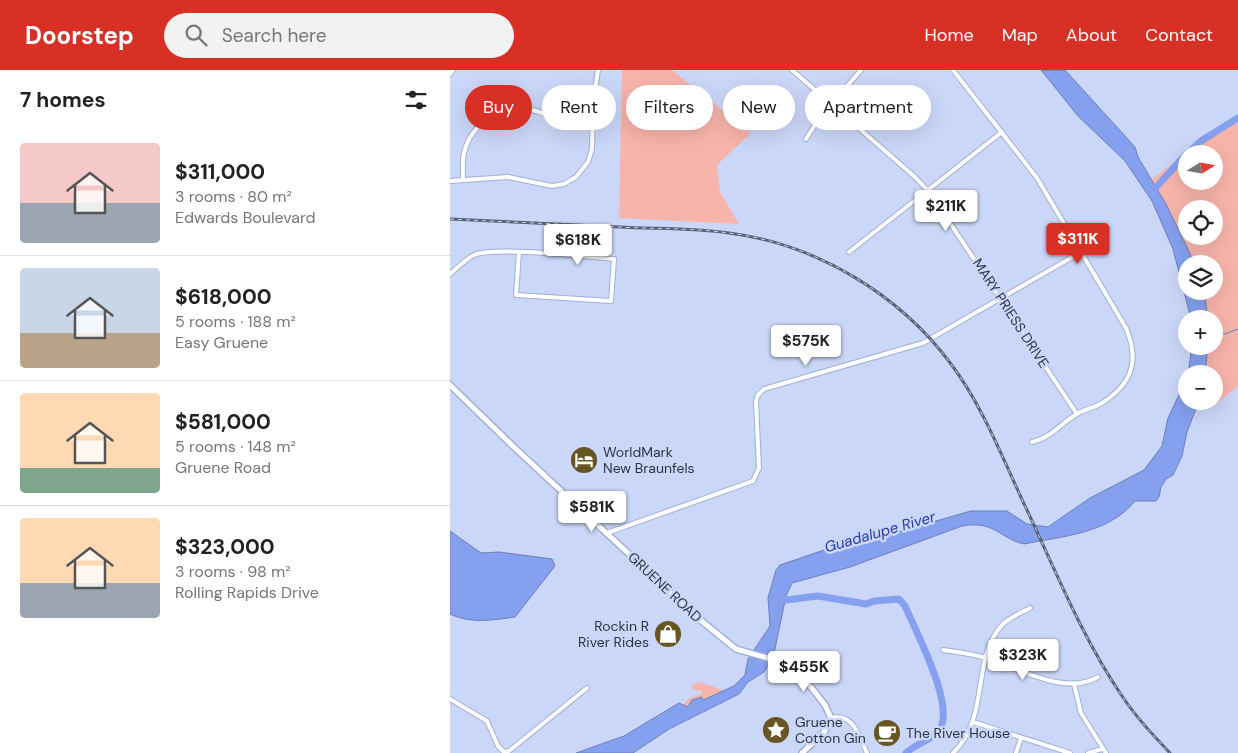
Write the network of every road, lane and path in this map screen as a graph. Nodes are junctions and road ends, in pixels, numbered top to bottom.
1 (453, 70) edge
2 (598, 70) edge
3 (792, 70) edge
4 (861, 70) edge
5 (953, 70) edge
6 (450, 74) edge
7 (596, 85) edge
8 (809, 85) edge
9 (848, 85) edge
10 (542, 114) edge
11 (592, 130) edge
12 (812, 130) edge
13 (860, 130) edge
14 (1002, 132) junction
15 (806, 139) dead end
16 (463, 180) junction
17 (450, 181) edge
18 (927, 190) junction
19 (519, 252) junction
20 (849, 252) dead end
21 (1081, 252) junction
22 (450, 274) edge
23 (1001, 298) junction
24 (450, 385) edge
25 (1077, 414) junction
26 (1032, 442) dead end
27 (608, 533) junction
28 (1030, 608) dead end
29 (943, 650) dead end
30 (987, 658) junction
31 (1098, 677) dead end
32 (1074, 684) junction
33 (587, 688) dead end
34 (450, 699) edge
35 (831, 718) junction
36 (973, 722) junction
37 (1021, 738) junction
38 (1102, 749) junction
39 (802, 753) edge
40 (866, 753) edge
41 (952, 753) edge
42 (1016, 753) edge
43 (1070, 753) edge
44 (1088, 753) edge
45 (1106, 753) edge

1 - 6 street
2 - 7 street
3 - 8 street, MARY PRIESS DRIVE
4 - 9 street
5 - 14 street
10 - 16 street
11 - 16 street
12 - 15 street
13 - 18 street, MARY PRIESS DRIVE
14 - 18 street
14 - 21 street
16 - 17 street
18 - 20 street
18 - 23 street, MARY PRIESS DRIVE
19 - 19 street
19 - 22 street
21 - 23 street
21 - 25 street
23 - 25 street, MARY PRIESS DRIVE
23 - 27 street
24 - 27 street, GRUENE ROAD
25 - 26 street
27 - 35 street, GRUENE ROAD
28 - 30 street
29 - 30 street
30 - 32 street
30 - 36 street
31 - 32 street
32 - 38 street
33 - 34 street
35 - 39 street
35 - 40 street
36 - 37 street
36 - 41 street
37 - 42 street
37 - 43 street
38 - 44 street
38 - 45 street

